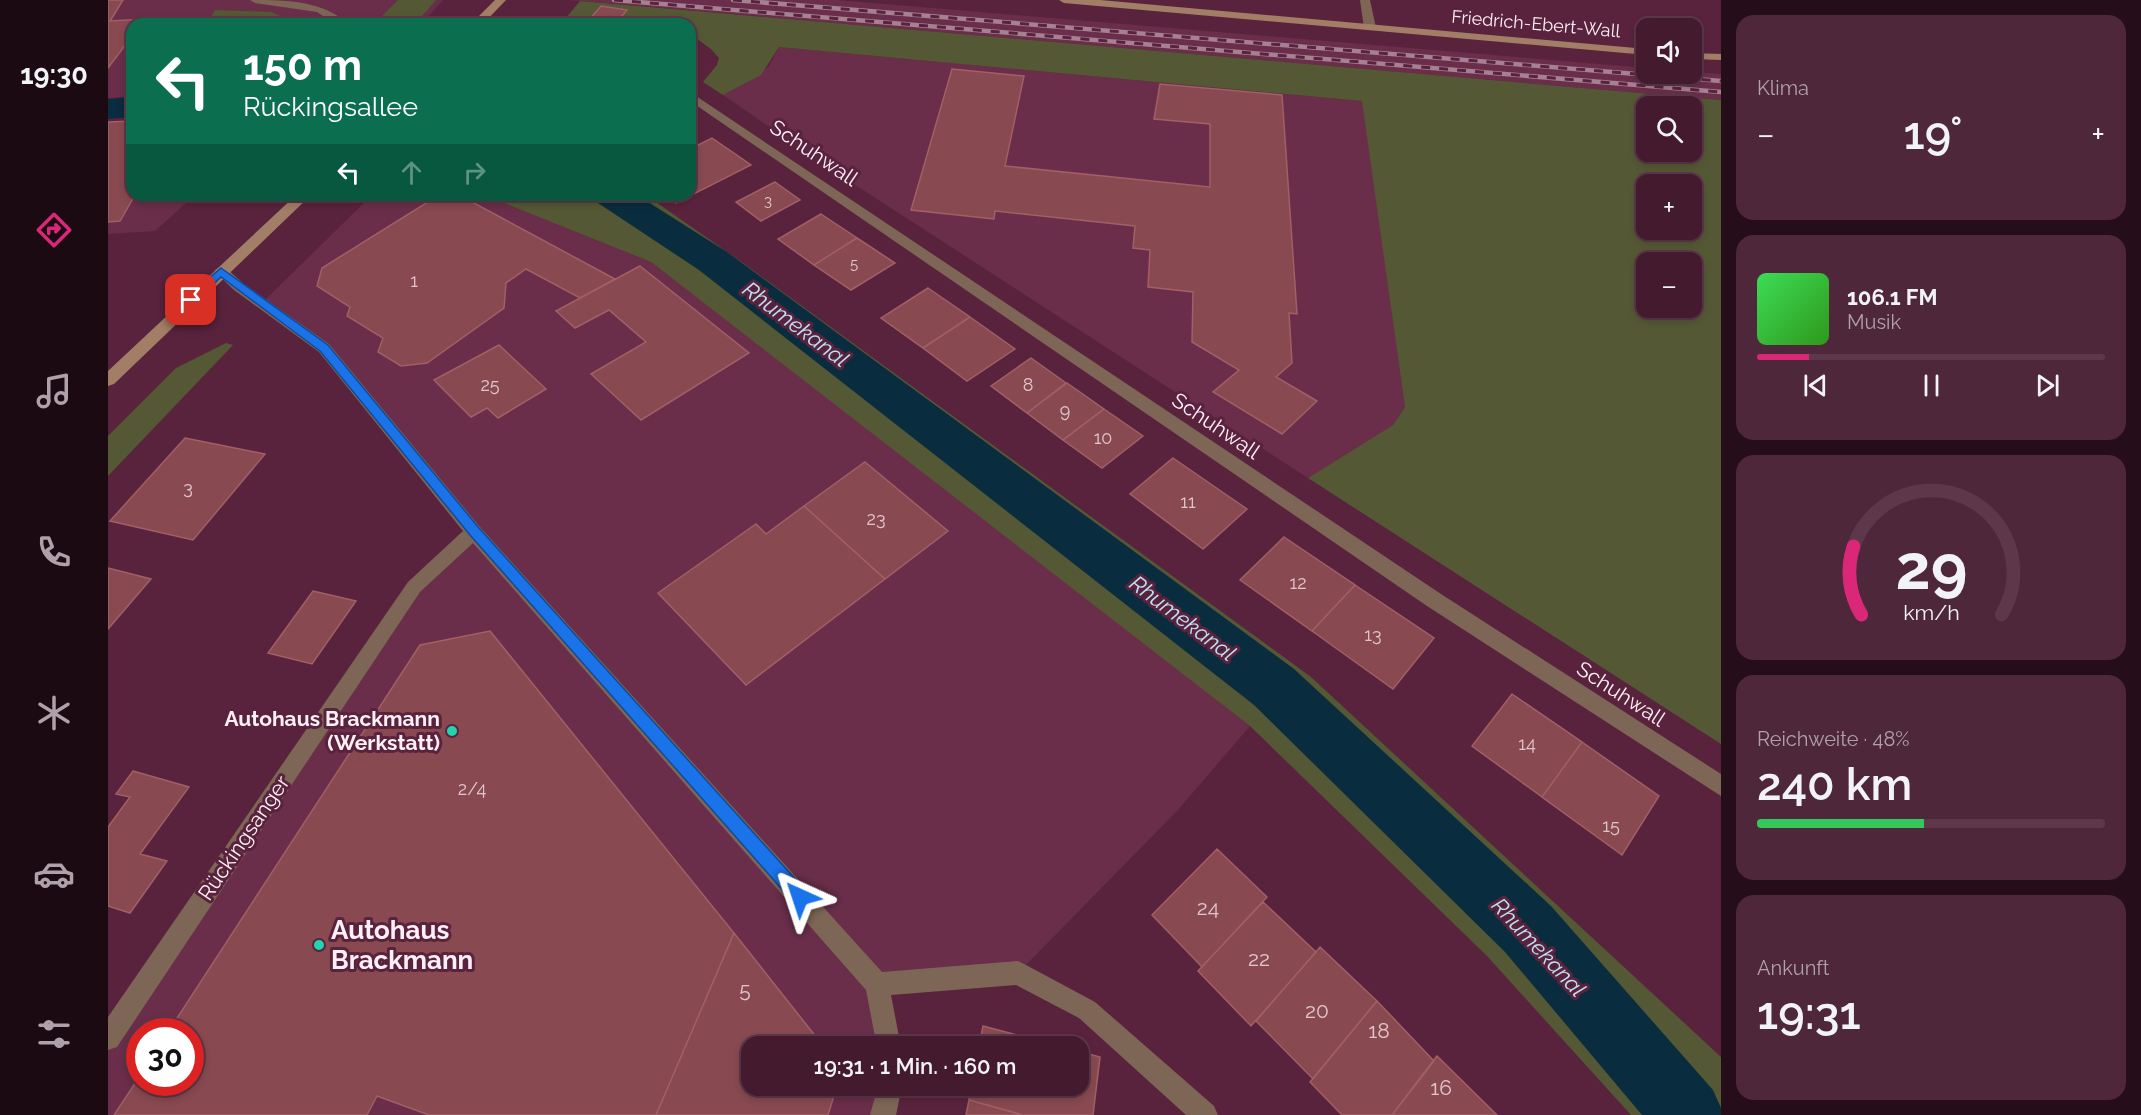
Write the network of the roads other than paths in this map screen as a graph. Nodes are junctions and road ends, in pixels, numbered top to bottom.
1 (255, 0) edge
2 (501, 0) edge
3 (1064, 0) edge
4 (1365, 0) edge
5 (333, 18) edge
6 (483, 18) edge
7 (1370, 27) junction
8 (1636, 51) edge
9 (1702, 56) edge
10 (1721, 57) edge
11 (696, 100) edge
12 (297, 201) edge
13 (221, 271) junction
14 (111, 375) edge
15 (474, 532) junction
16 (1721, 786) edge
17 (878, 984) junction
18 (887, 1036) edge
19 (108, 1038) edge
20 (888, 1096) edge
21 (883, 1115) edge
22 (1205, 1115) edge

1 - 5 street
2 - 6 main road
3 - 7 main road, Friedrich-Ebert-Wall
4 - 7 street
7 - 8 main road, Friedrich-Ebert-Wall
9 - 10 main road
11 - 16 street, Schuhwall
12 - 13 main road
13 - 14 main road
13 - 15 street
15 - 17 street
15 - 19 street, Rückingsanger
17 - 18 street
17 - 22 street
20 - 21 street

